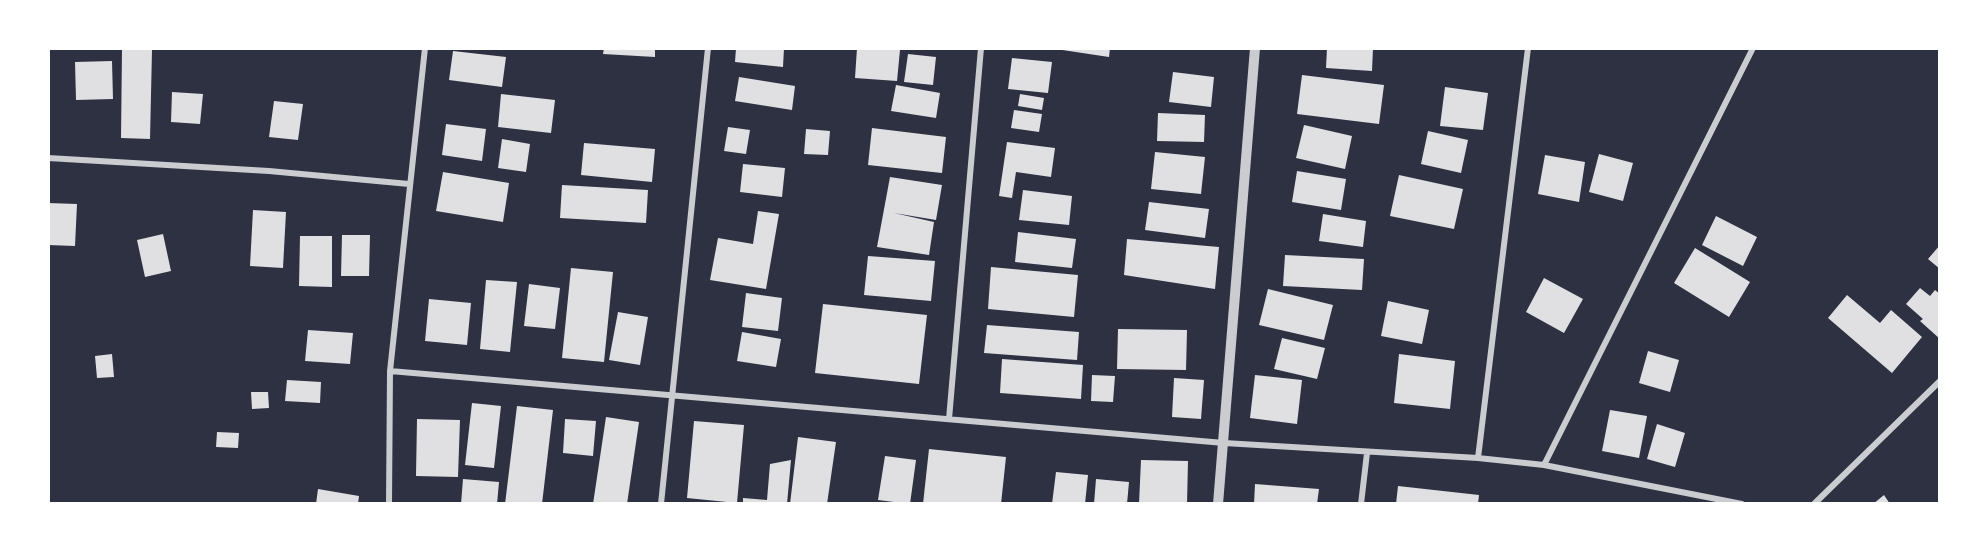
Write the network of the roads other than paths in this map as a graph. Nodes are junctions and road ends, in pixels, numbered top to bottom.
1 (425, 48) edge
2 (708, 48) edge
3 (981, 48) edge
4 (1255, 48) edge
5 (1528, 48) edge
6 (1753, 48) edge
7 (48, 158) edge
8 (409, 184) junction
9 (390, 372) junction
10 (1940, 381) edge
11 (672, 395) junction
12 (949, 419) junction
13 (1224, 442) junction
14 (1367, 453) junction
15 (1478, 458) junction
16 (1544, 465) junction
17 (389, 504) edge
18 (661, 504) edge
19 (1218, 504) edge
20 (1361, 504) edge
21 (1742, 504) edge
22 (1814, 504) edge

1 - 8 street
2 - 11 street
3 - 12 street
4 - 13 street
5 - 15 street
6 - 16 street
7 - 8 street
8 - 9 street
9 - 11 street
9 - 17 street
10 - 22 street
11 - 12 street
11 - 18 street
12 - 13 street
13 - 14 street
13 - 19 street
14 - 15 street
14 - 20 street
15 - 16 street
16 - 21 street

